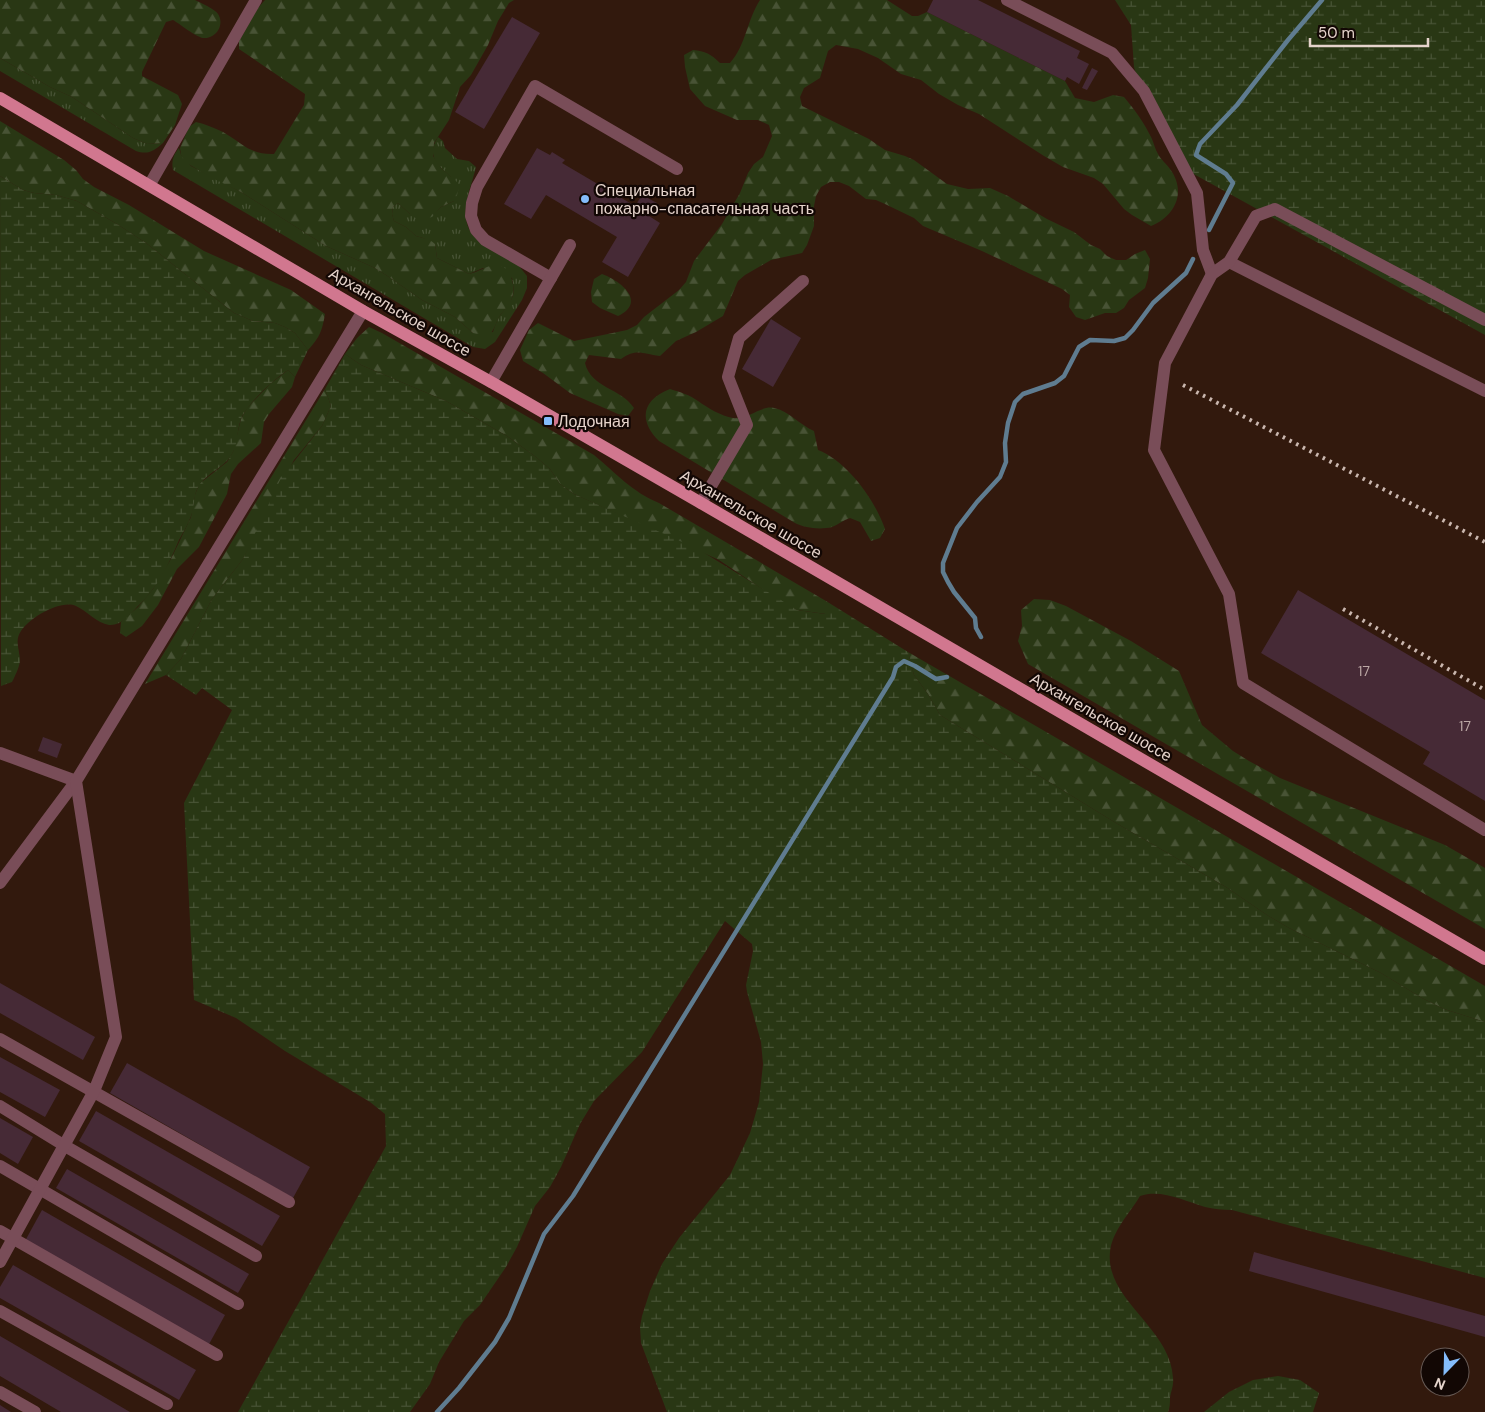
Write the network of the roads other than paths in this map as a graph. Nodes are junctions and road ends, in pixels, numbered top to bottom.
1 (256, 0) edge
2 (1007, 0) edge
3 (0, 98) edge
4 (677, 169) dead end
5 (150, 184) junction
6 (570, 244) dead end
7 (1229, 262) junction
8 (1212, 274) junction
9 (551, 278) junction
10 (803, 281) dead end
11 (363, 311) junction
12 (1485, 320) edge
13 (491, 382) junction
14 (1485, 391) edge
15 (701, 503) junction
16 (0, 753) edge
17 (76, 782) junction
18 (1485, 830) edge
19 (0, 882) edge
20 (1485, 959) edge
21 (0, 1039) edge
22 (94, 1091) junction
23 (0, 1106) edge
24 (65, 1146) junction
25 (0, 1166) edge
26 (40, 1189) junction
27 (289, 1202) dead end
28 (0, 1231) edge
29 (13, 1238) junction
30 (256, 1256) dead end
31 (0, 1262) edge
32 (238, 1304) dead end
33 (0, 1311) edge
34 (217, 1355) dead end
35 (0, 1392) edge
36 (167, 1404) dead end
37 (35, 1412) edge

1 - 5 lane
2 - 8 lane
3 - 5 main road, Архангельское шоссе
4 - 9 lane
5 - 11 main road, Архангельское шоссе
6 - 9 lane
7 - 8 lane
7 - 12 lane
7 - 14 lane
8 - 18 lane
9 - 13 lane
10 - 15 lane
11 - 13 main road, Архангельское шоссе
11 - 17 lane
13 - 15 main road, Архангельское шоссе
15 - 20 main road, Архангельское шоссе
16 - 17 lane
17 - 19 lane
17 - 22 lane
21 - 22 lane
22 - 24 lane
22 - 27 lane
23 - 24 lane
24 - 26 lane
24 - 30 lane
25 - 26 lane
26 - 29 lane
26 - 32 lane
28 - 29 lane
29 - 31 lane
29 - 34 lane
33 - 36 lane
35 - 37 lane

